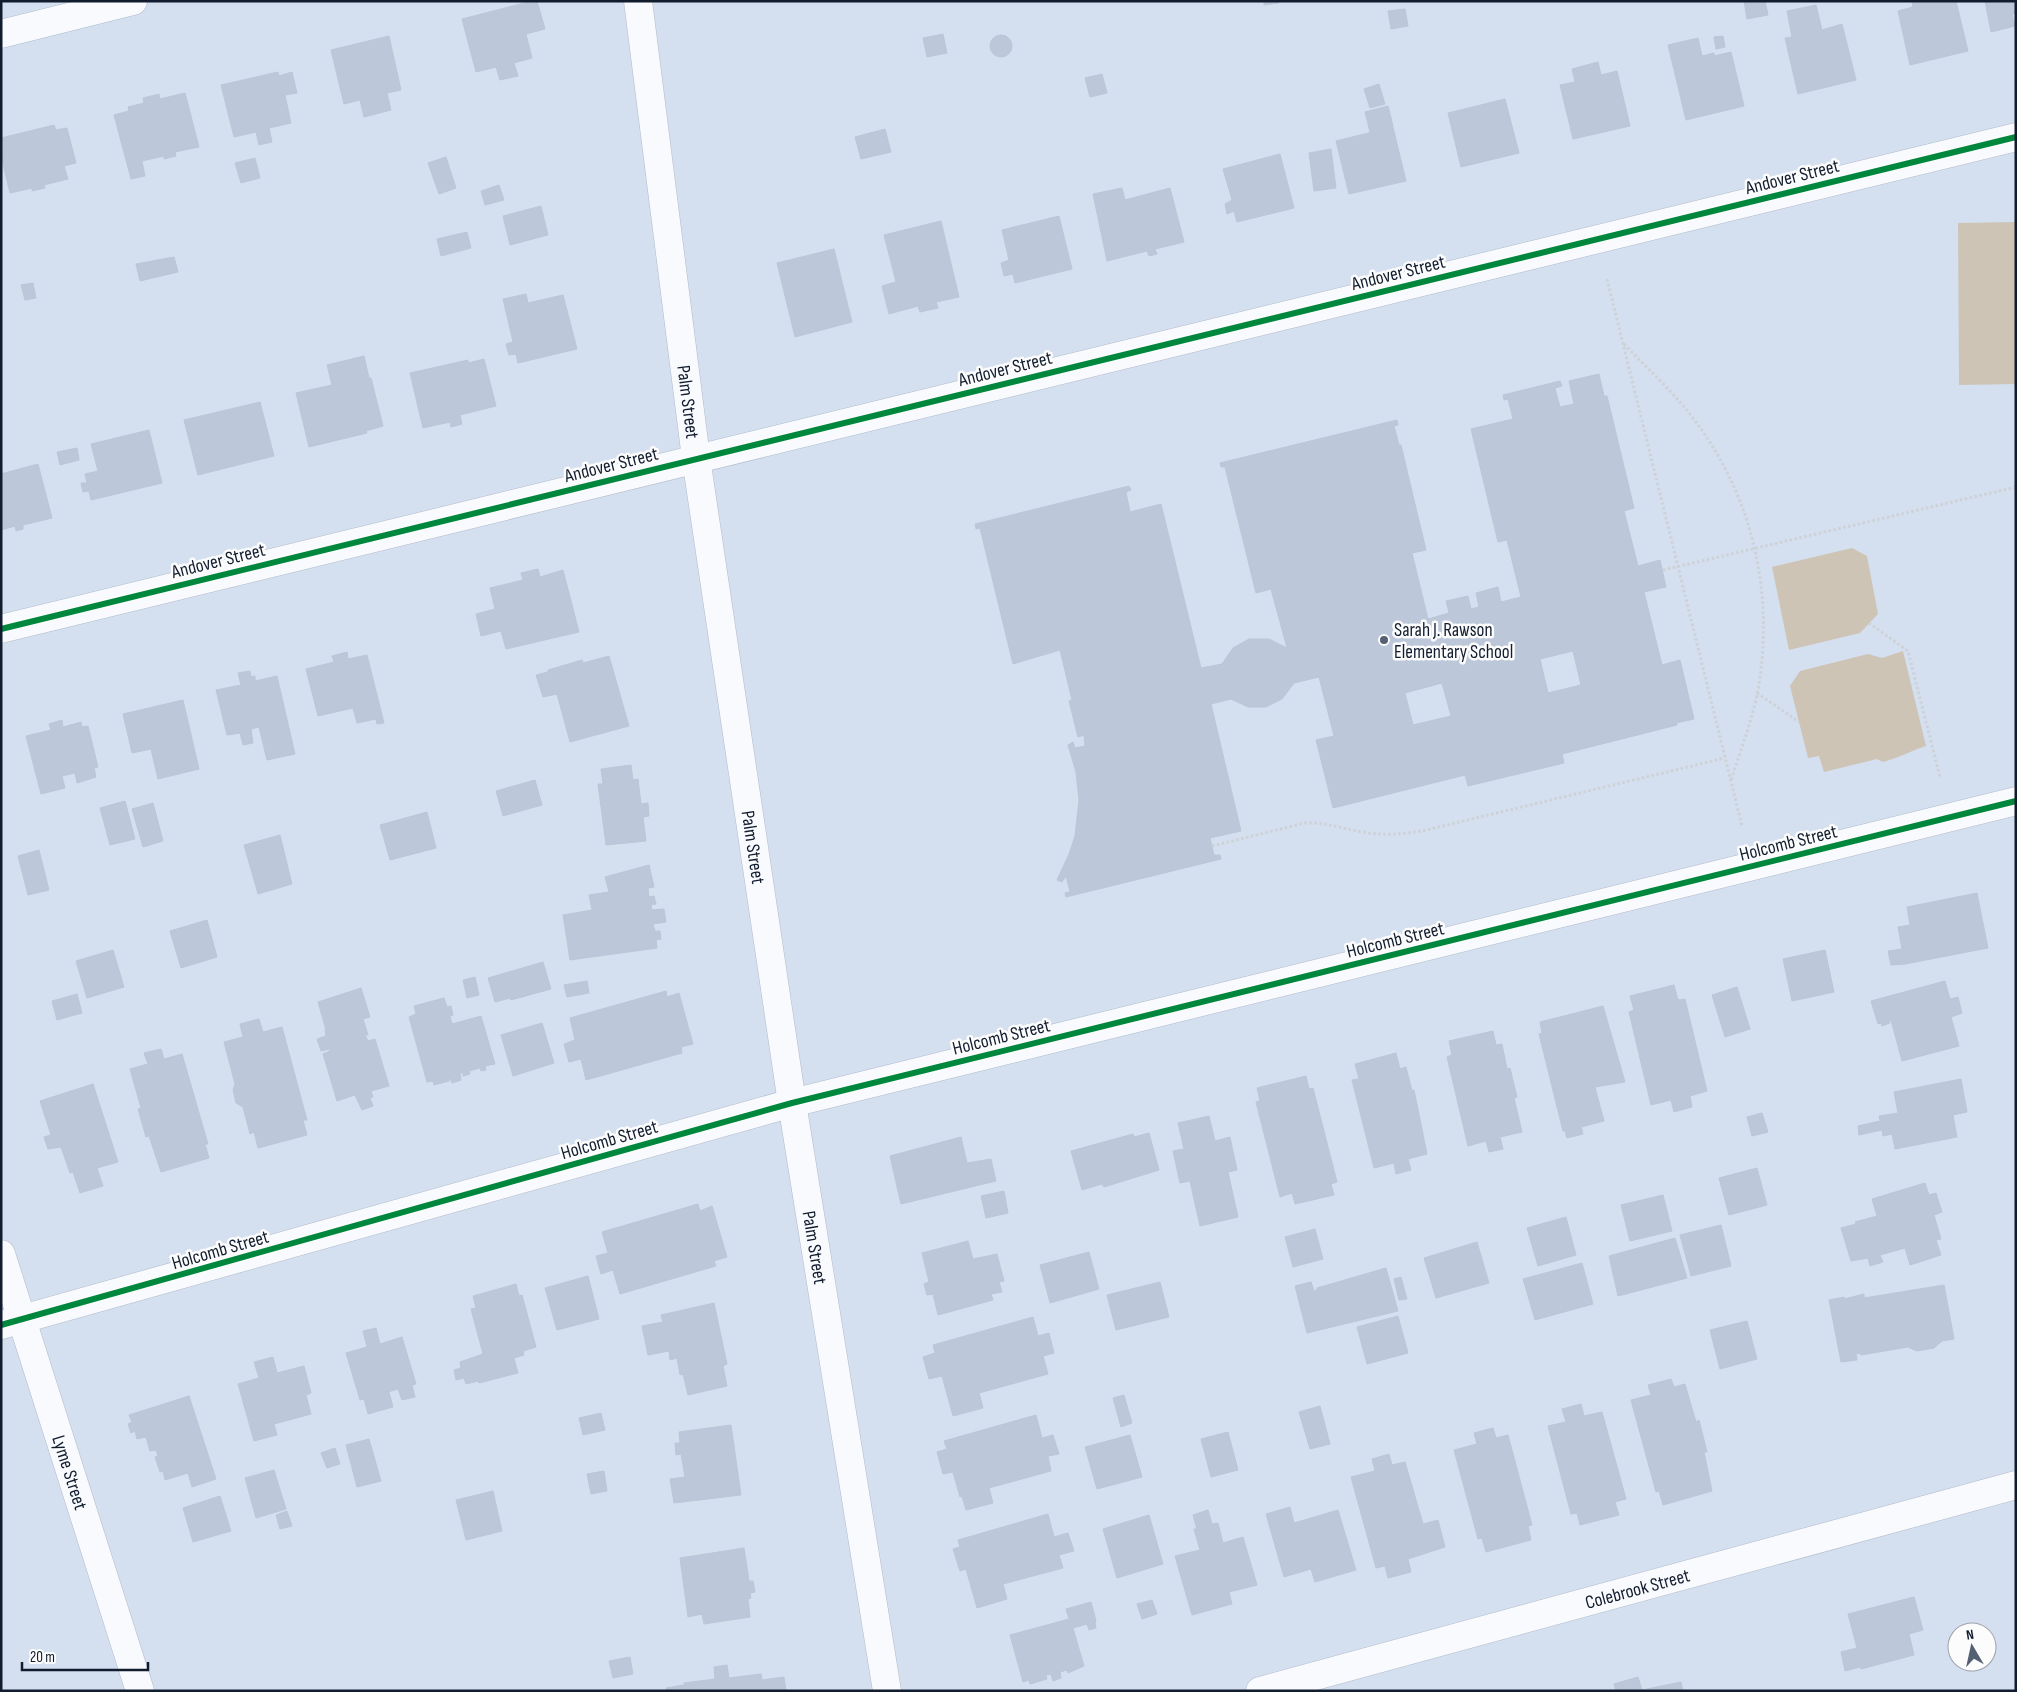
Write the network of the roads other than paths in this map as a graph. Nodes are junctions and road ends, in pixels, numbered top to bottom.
1 (133, 1) edge
2 (638, 1) edge
3 (1, 34) edge
4 (2016, 137) edge
5 (696, 458) junction
6 (1, 629) edge
7 (2016, 801) edge
8 (792, 1103) junction
9 (1, 1254) edge
10 (12, 1323) edge
11 (2016, 1485) edge
12 (140, 1691) edge
13 (886, 1691) edge
14 (1260, 1691) edge

1 - 3 street
2 - 5 street, Palm Street
4 - 5 street, Andover Street
5 - 6 street, Andover Street
5 - 8 street, Palm Street
7 - 8 street, Holcomb Street
8 - 10 street, Holcomb Street
8 - 13 street, Palm Street
9 - 10 street, Lyme Street
10 - 12 street, Lyme Street
11 - 14 street, Colebrook Street

